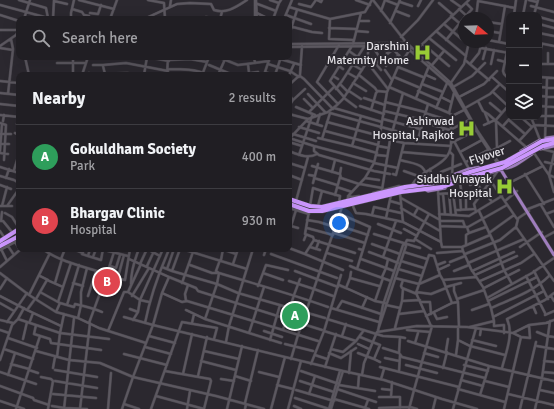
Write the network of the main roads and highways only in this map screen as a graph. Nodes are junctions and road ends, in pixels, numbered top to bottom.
1 (554, 138) edge
2 (542, 143) junction
3 (554, 144) edge
4 (499, 163) junction
5 (501, 170) junction
6 (423, 187) junction
7 (440, 188) junction
8 (292, 200) edge
9 (349, 201) junction
10 (341, 204) junction
11 (292, 206) edge
12 (309, 210) junction
13 (16, 231) edge
14 (541, 232) junction
15 (16, 238) edge
16 (0, 241) edge
17 (0, 248) edge
18 (554, 252) edge
19 (554, 257) edge

1 - 2 highway, Flyover
2 - 3 highway, Flyover
2 - 4 main road
2 - 5 main road
2 - 7 highway, Flyover, bridge
4 - 5 main road
4 - 5 main road
4 - 6 main road
5 - 7 main road
5 - 14 main road
6 - 7 highway, Flyover
6 - 7 main road
6 - 9 highway
6 - 9 highway
8 - 12 highway
9 - 10 highway
10 - 12 highway
10 - 12 highway
11 - 12 highway
13 - 16 highway
14 - 18 main road
14 - 19 main road
15 - 17 highway

